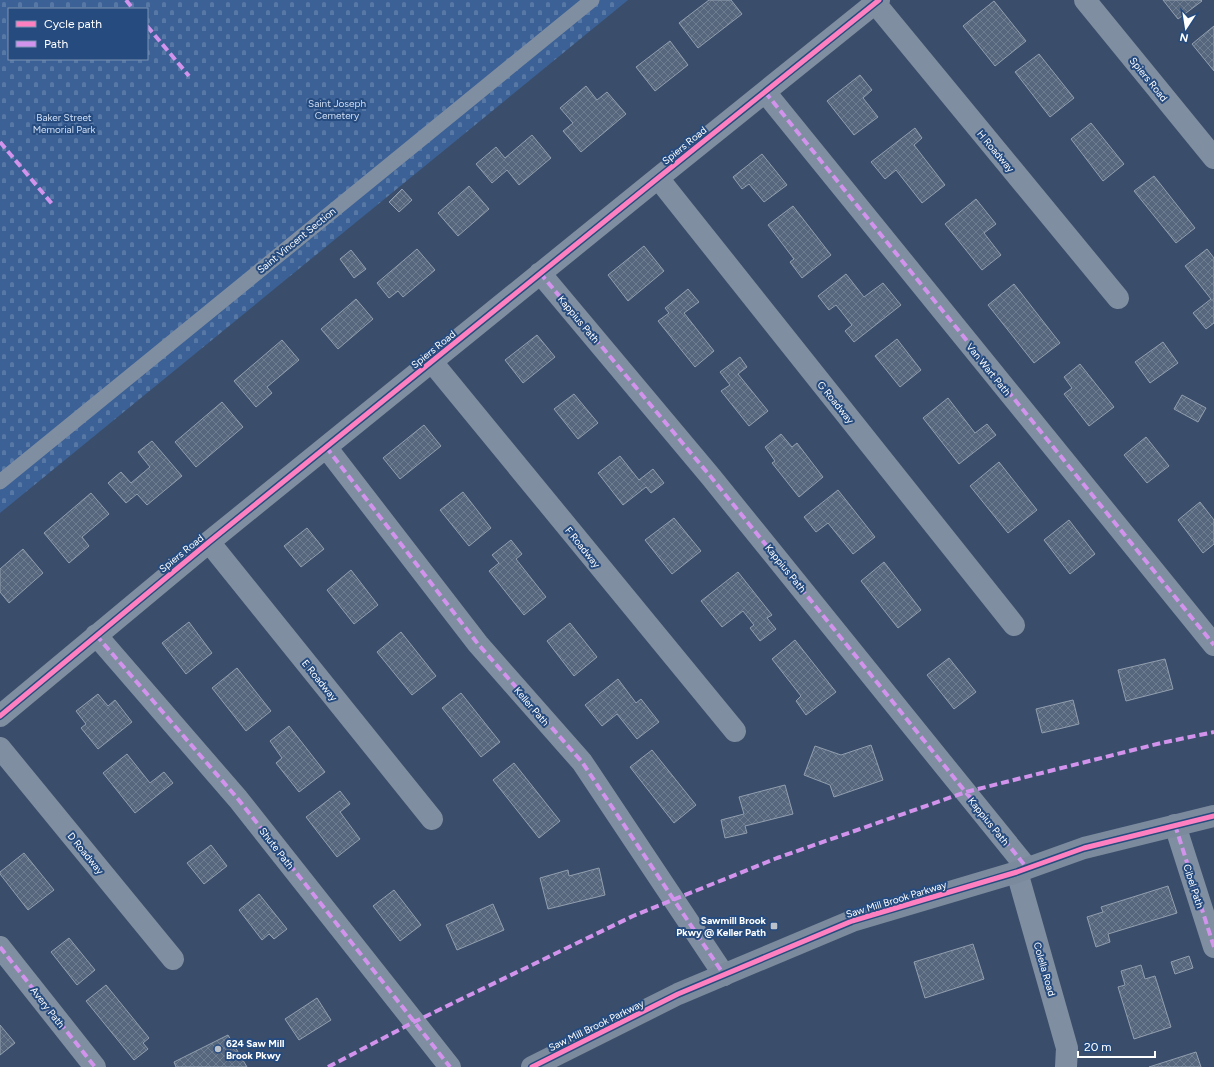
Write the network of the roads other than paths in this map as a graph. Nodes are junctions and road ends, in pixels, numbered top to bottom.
1 (592, 0) edge
2 (1085, 0) edge
3 (877, 2) edge
4 (765, 92) junction
5 (1214, 158) edge
6 (658, 178) junction
7 (540, 273) junction
8 (1118, 298) dead end
9 (432, 362) junction
10 (326, 447) junction
11 (0, 482) edge
12 (209, 542) junction
13 (1014, 625) dead end
14 (96, 635) junction
15 (1214, 646) edge
16 (0, 716) edge
17 (735, 731) dead end
18 (0, 748) edge
19 (1214, 816) edge
20 (432, 819) dead end
21 (1175, 825) junction
22 (1022, 870) junction
23 (0, 947) edge
24 (1214, 947) edge
25 (173, 959) dead end
26 (724, 975) junction
27 (95, 1067) edge
28 (450, 1067) edge
29 (532, 1067) edge
30 (1066, 1067) edge

1 - 11 lane, Saint Vincent Section
2 - 5 street, Spiers Road
3 - 4 street, Spiers Road
3 - 8 street, H Roadway
4 - 6 street, Spiers Road
4 - 15 street, Van Wart Path
6 - 7 street, Spiers Road
6 - 13 street, G Roadway
7 - 9 street, Spiers Road
7 - 22 street, Kappius Path
9 - 10 street, Spiers Road
9 - 17 street, F Roadway
10 - 12 street, Spiers Road
10 - 26 street, Keller Path
12 - 14 street, Spiers Road
12 - 20 street, E Roadway
14 - 16 street, Spiers Road
14 - 28 street, Shute Path
18 - 25 street, D Roadway
19 - 21 street, Saw Mill Brook Parkway
21 - 22 street, Saw Mill Brook Parkway
21 - 24 street, Cibel Path
22 - 26 street, Saw Mill Brook Parkway
22 - 30 street, Colella Road
23 - 27 street, Avery Path
26 - 29 street, Saw Mill Brook Parkway

